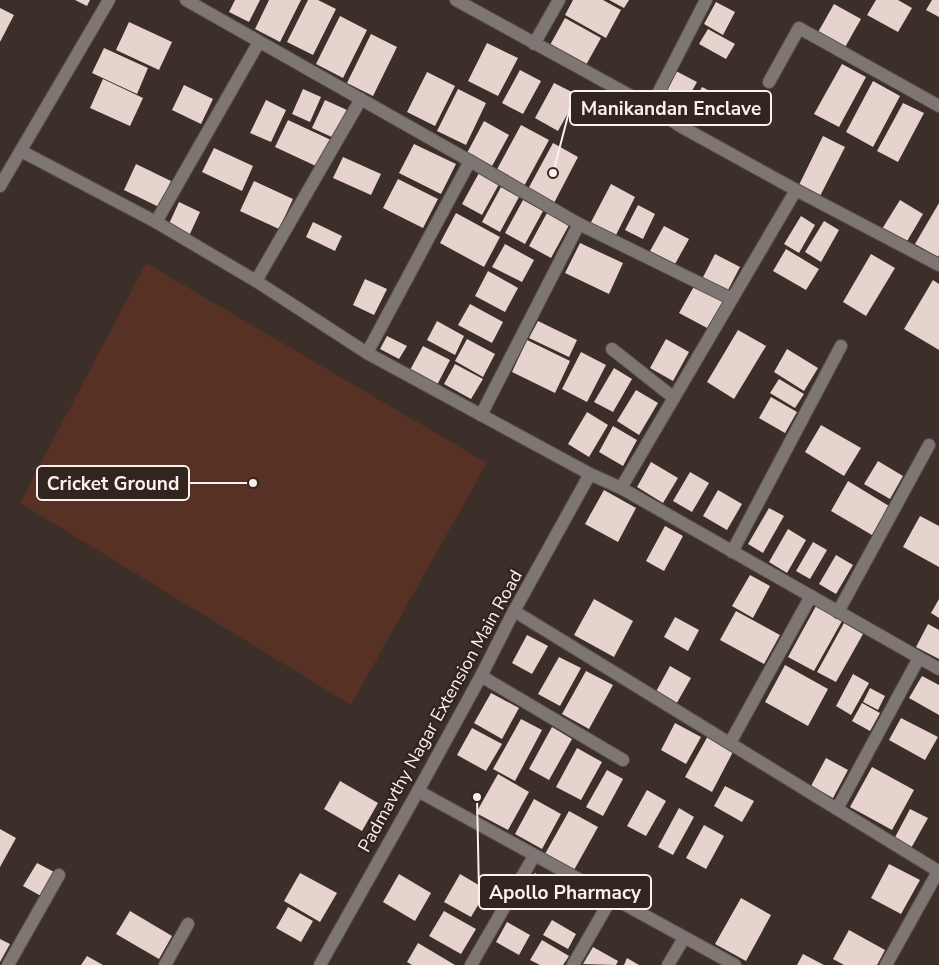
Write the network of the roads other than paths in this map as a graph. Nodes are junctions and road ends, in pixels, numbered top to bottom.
1 (109, 0) edge
2 (186, 0) edge
3 (456, 0) edge
4 (559, 0) edge
5 (706, 0) edge
6 (259, 42) junction
7 (534, 44) junction
8 (769, 82) dead end
9 (361, 99) junction
10 (939, 106) edge
11 (651, 107) junction
12 (20, 151) junction
13 (470, 161) junction
14 (5, 167) edge
15 (0, 186) edge
16 (796, 190) junction
17 (156, 222) junction
18 (579, 224) junction
19 (939, 265) edge
20 (256, 281) junction
21 (732, 299) junction
22 (841, 346) dead end
23 (612, 349) dead end
24 (367, 353) junction
25 (674, 398) junction
26 (481, 415) junction
27 (929, 445) dead end
28 (590, 474) junction
29 (621, 488) junction
30 (732, 552) junction
31 (810, 596) junction
32 (514, 611) junction
33 (838, 612) junction
34 (919, 658) junction
35 (939, 669) edge
36 (481, 676) junction
37 (730, 743) junction
38 (623, 760) dead end
39 (418, 791) junction
40 (838, 809) junction
41 (534, 856) junction
42 (939, 870) edge
43 (59, 874) dead end
44 (612, 897) junction
45 (188, 924) dead end
46 (684, 938) junction
47 (8, 965) edge
48 (165, 965) edge
49 (320, 965) edge
50 (471, 965) edge
51 (572, 965) edge
52 (668, 965) edge
53 (735, 965) edge
54 (886, 965) edge

1 - 12 street
2 - 6 street
3 - 7 street
4 - 7 street
5 - 11 street
6 - 9 street
6 - 17 street
7 - 11 street
8 - 10 street
9 - 13 street
9 - 20 street
11 - 16 street
12 - 14 street
12 - 17 street
13 - 18 street
13 - 24 street
14 - 15 street
16 - 19 street
16 - 21 street
17 - 20 street
18 - 21 street
18 - 26 street
20 - 24 street
21 - 25 street
22 - 30 street
23 - 25 street
24 - 26 street
25 - 29 street
26 - 28 street
27 - 33 street
28 - 29 street
28 - 32 street, Padmavthy Nagar Extension Main Road
29 - 30 street
30 - 31 street
31 - 33 street
31 - 37 street
32 - 36 street, Padmavthy Nagar Extension Main Road
32 - 37 street
33 - 34 street
34 - 35 street
34 - 40 street
36 - 38 street
36 - 39 street, Padmavthy Nagar Extension Main Road
37 - 40 street
39 - 41 street
39 - 49 street, Padmavthy Nagar Extension Main Road
40 - 42 street
41 - 44 street
41 - 50 street
42 - 54 street
43 - 47 street
44 - 46 street
44 - 51 street
45 - 48 street
46 - 52 street
46 - 53 street

